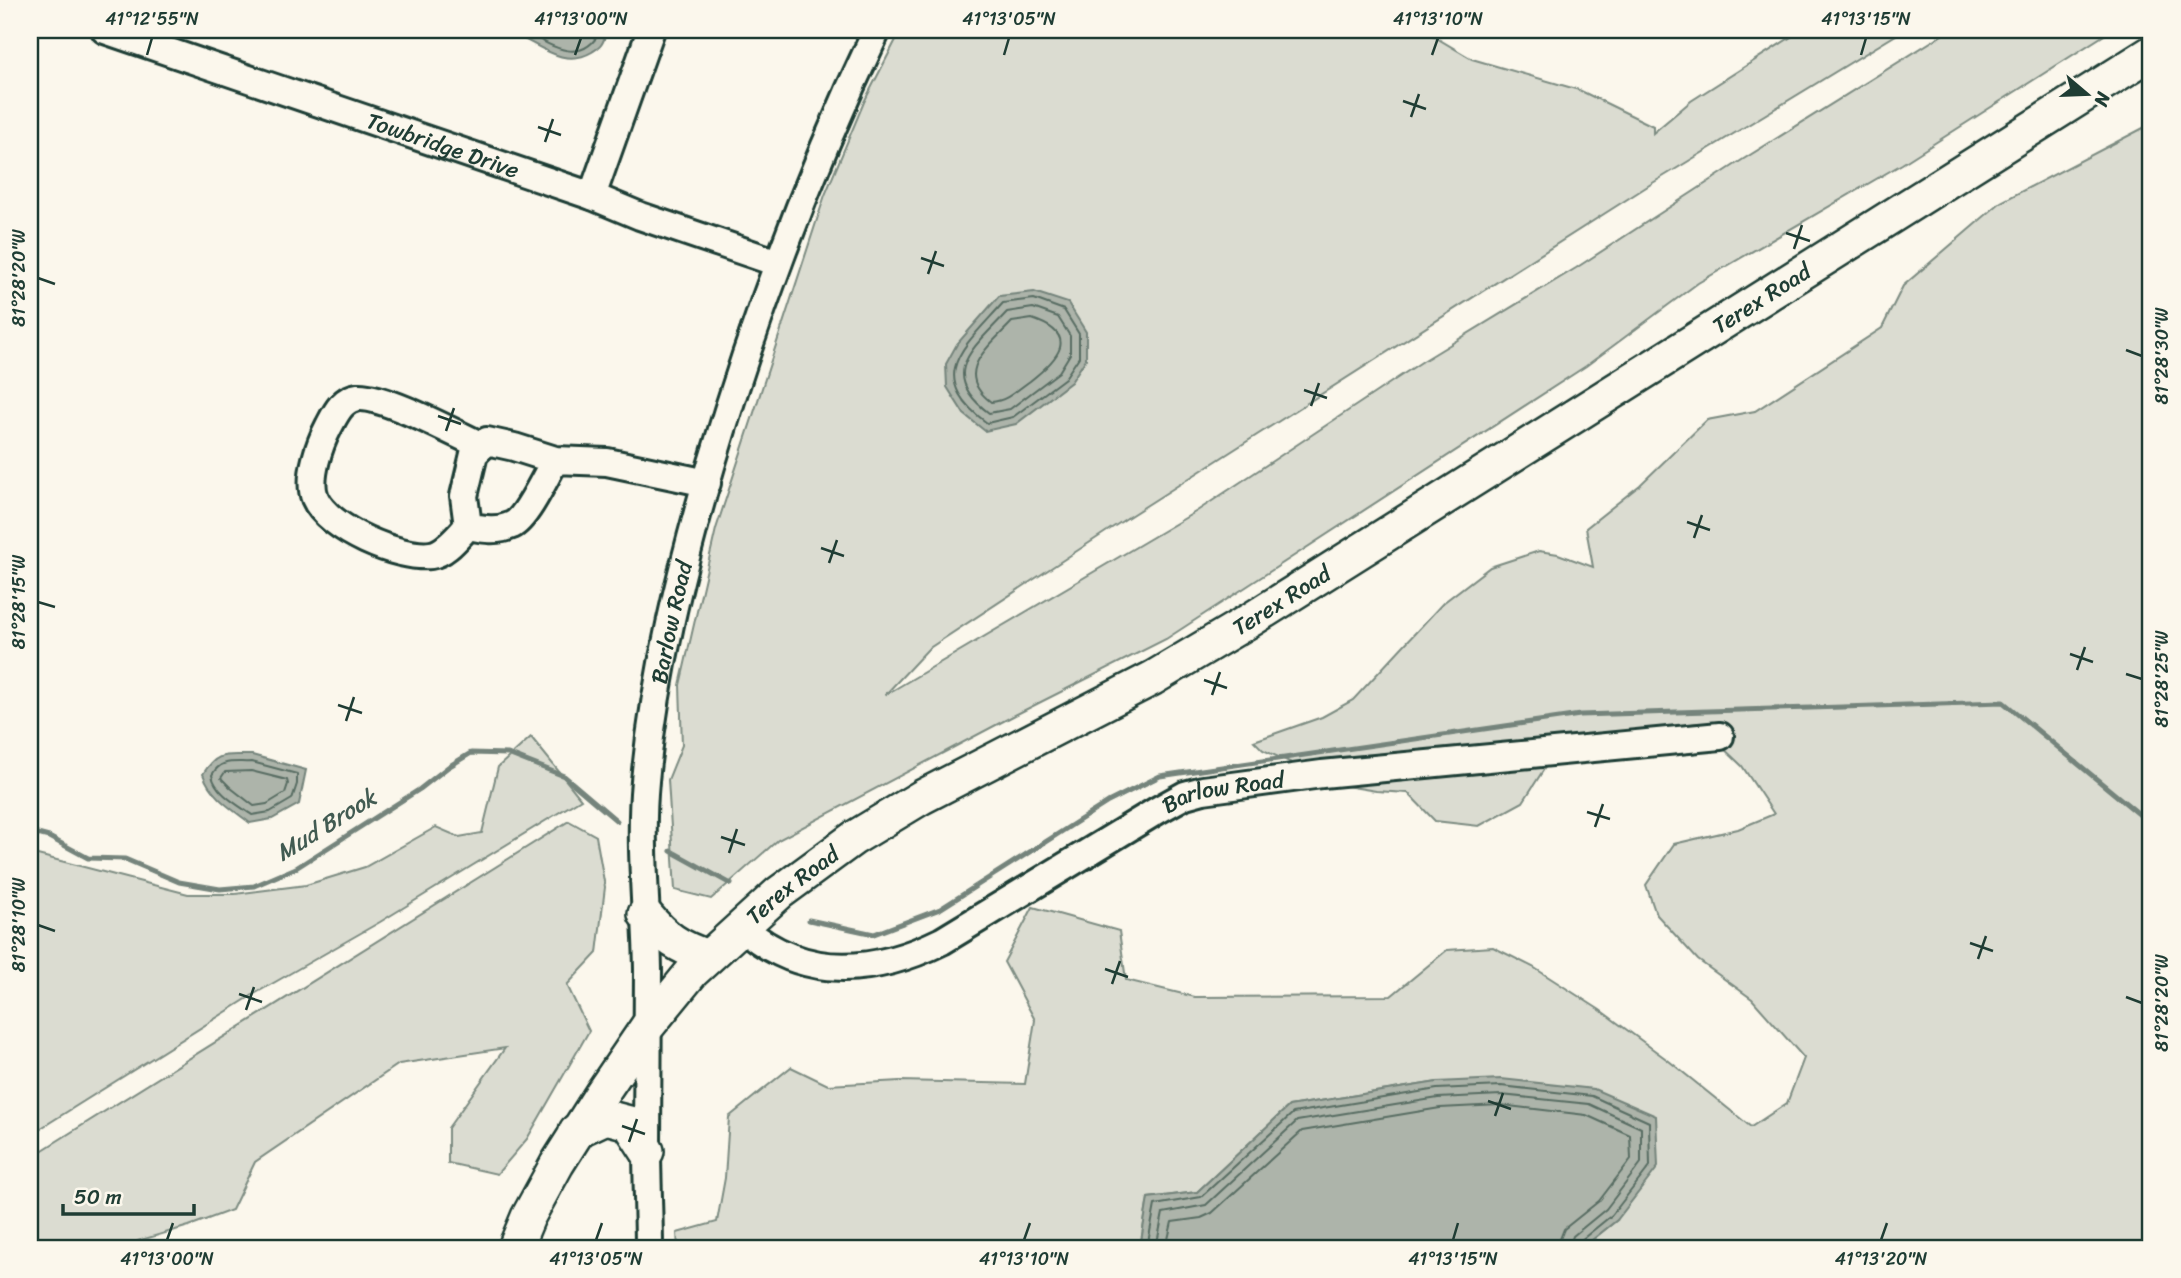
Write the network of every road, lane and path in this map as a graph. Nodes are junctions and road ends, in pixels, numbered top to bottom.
1 (105, 30) edge
2 (651, 30) edge
3 (877, 30) edge
4 (2151, 53) edge
5 (592, 196) junction
6 (778, 263) junction
7 (482, 446) junction
8 (555, 460) junction
9 (707, 482) junction
10 (468, 526) junction
11 (1720, 736) dead end
12 (645, 914) junction
13 (741, 926) junction
14 (708, 957) junction
15 (647, 1027) junction
16 (576, 1131) junction
17 (647, 1152) junction
18 (515, 1248) edge
19 (649, 1248) edge

1 - 5 street, Towbridge Drive
2 - 5 street
3 - 6 street, Barlow Road
4 - 13 main road, Terex Road
5 - 6 street, Towbridge Drive
6 - 9 street, Barlow Road
7 - 8 street
7 - 10 street
7 - 10 street
8 - 9 street
8 - 10 street
9 - 12 street, Barlow Road
11 - 13 street, Barlow Road
12 - 14 main road
12 - 15 street, Barlow Road
13 - 14 main road, Terex Road
14 - 15 main road, Terex Road
15 - 16 main road, Terex Road
15 - 17 street, Barlow Road
16 - 17 main road
16 - 18 main road, Terex Road
17 - 19 street, Barlow Road

